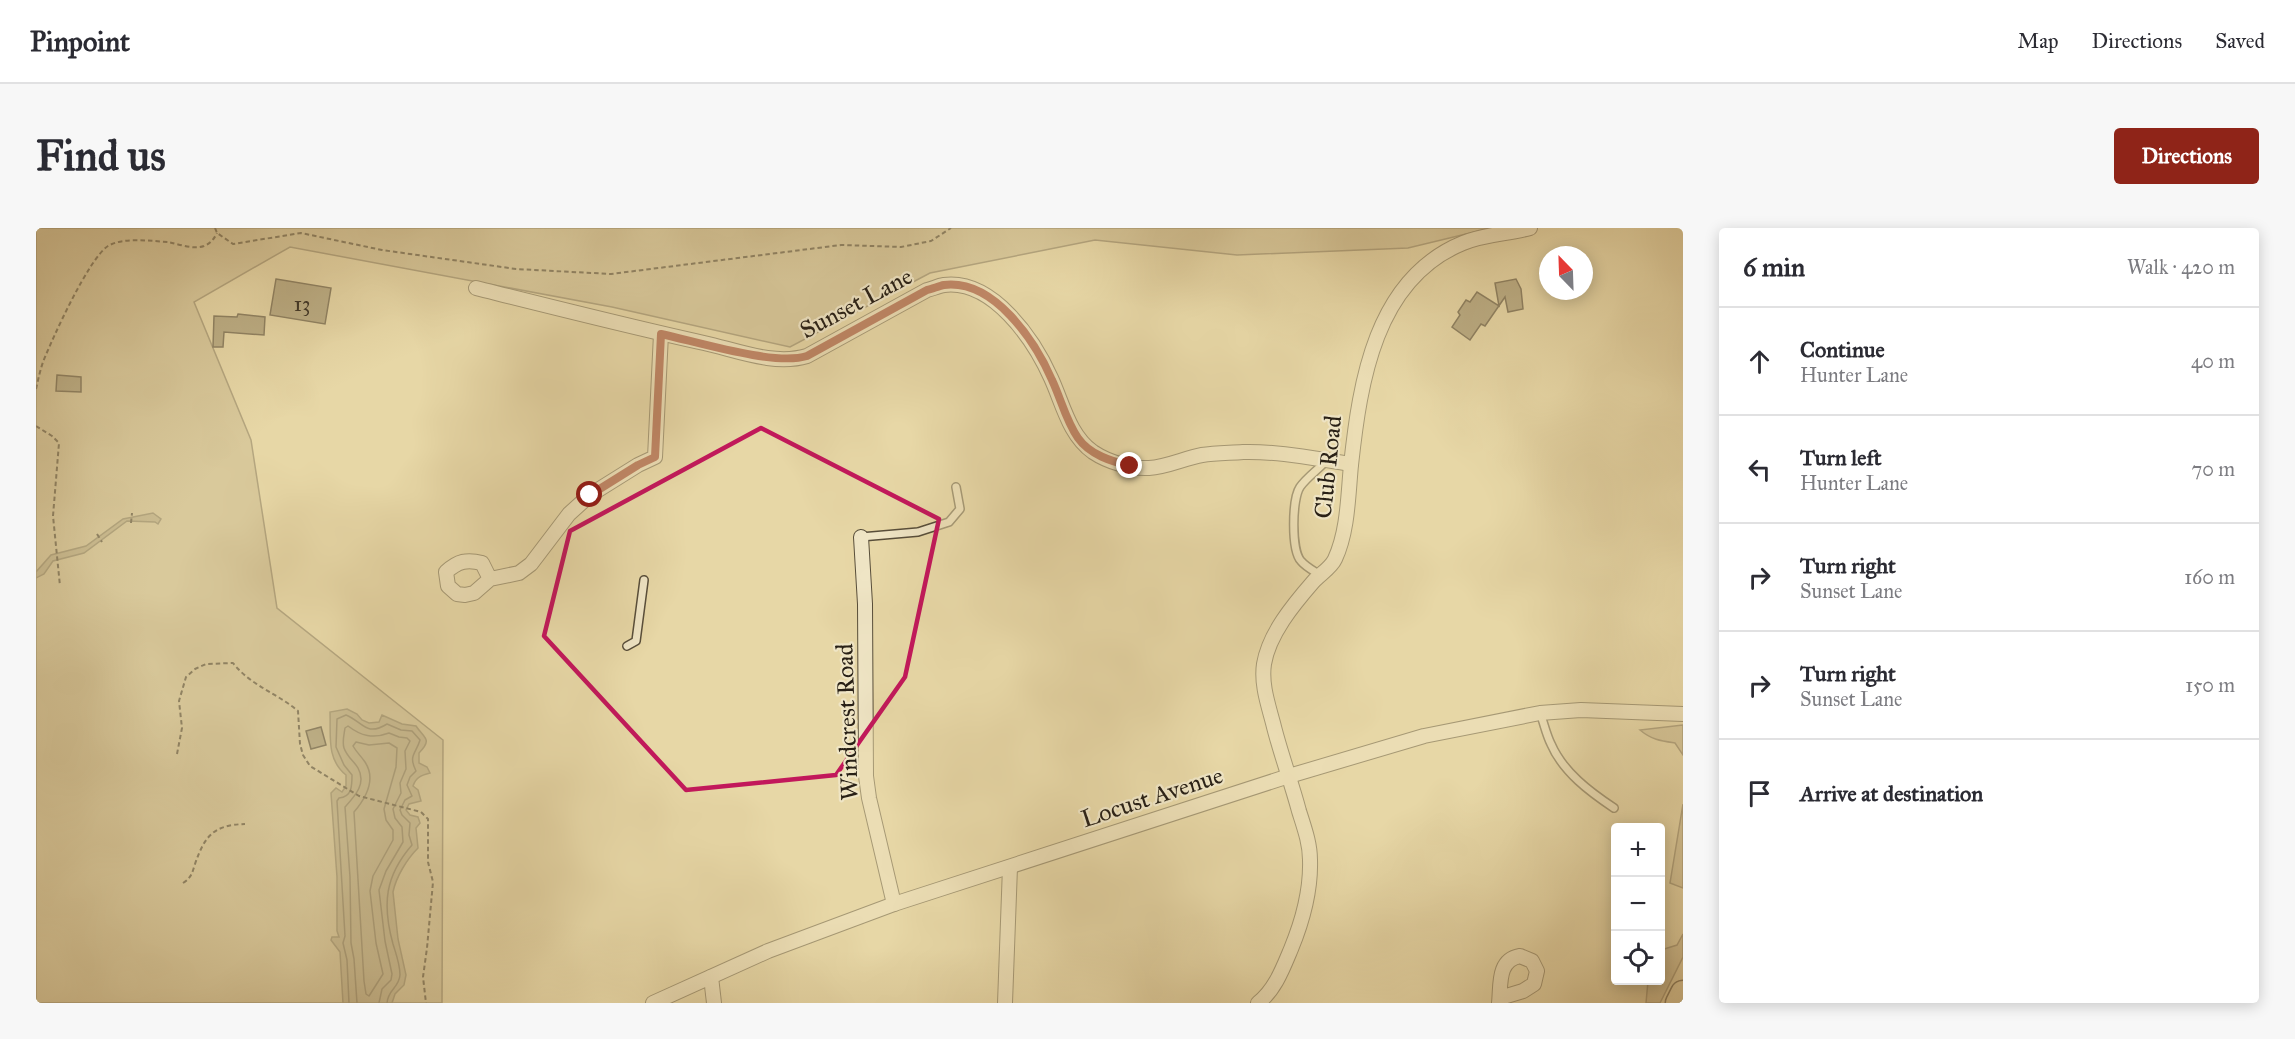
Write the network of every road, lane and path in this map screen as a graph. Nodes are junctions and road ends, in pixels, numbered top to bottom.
1 (215, 228) edge
2 (951, 228) edge
3 (1530, 228) edge
4 (217, 233) junction
5 (476, 288) dead end
6 (661, 334) junction
7 (36, 389) edge
8 (36, 426) edge
9 (1327, 460) junction
10 (1352, 464) junction
11 (956, 487) dead end
12 (132, 513) dead end
13 (131, 523) dead end
14 (97, 534) dead end
15 (861, 537) joint
16 (102, 542) dead end
17 (1320, 575) junction
18 (490, 579) dead end
19 (644, 580) dead end
20 (60, 586) dead end
21 (627, 646) dead end
22 (1540, 713) junction
23 (1683, 714) edge
24 (177, 754) dead end
25 (1289, 776) junction
26 (1614, 808) dead end
27 (245, 824) dead end
28 (1010, 867) junction
29 (183, 883) dead end
30 (894, 904) junction
31 (711, 977) junction
32 (1683, 993) edge
33 (426, 1003) edge
34 (653, 1003) edge
35 (714, 1003) edge
36 (1005, 1003) edge
37 (1258, 1003) edge
38 (1678, 1003) edge

1 - 4 path
2 - 4 path
3 - 10 street, Club Road
4 - 7 path
5 - 6 street, Sunset Lane
6 - 9 street, Sunset Lane
6 - 18 street
8 - 20 path
9 - 10 street, Sunset Lane
9 - 17 lane
10 - 17 street, Club Road
11 - 15 lane
12 - 13 path
14 - 16 path
15 - 30 street, Windcrest Road
17 - 25 street, Club Road
19 - 21 lane
22 - 23 street, Locust Avenue
22 - 25 street, Locust Avenue
22 - 26 lane
24 - 33 path
25 - 28 street, Locust Avenue
25 - 37 street, Club Road
27 - 29 path
28 - 30 street, Locust Avenue
28 - 36 street
30 - 31 street, Locust Avenue
31 - 34 street, Locust Avenue
31 - 35 street
32 - 38 highway

